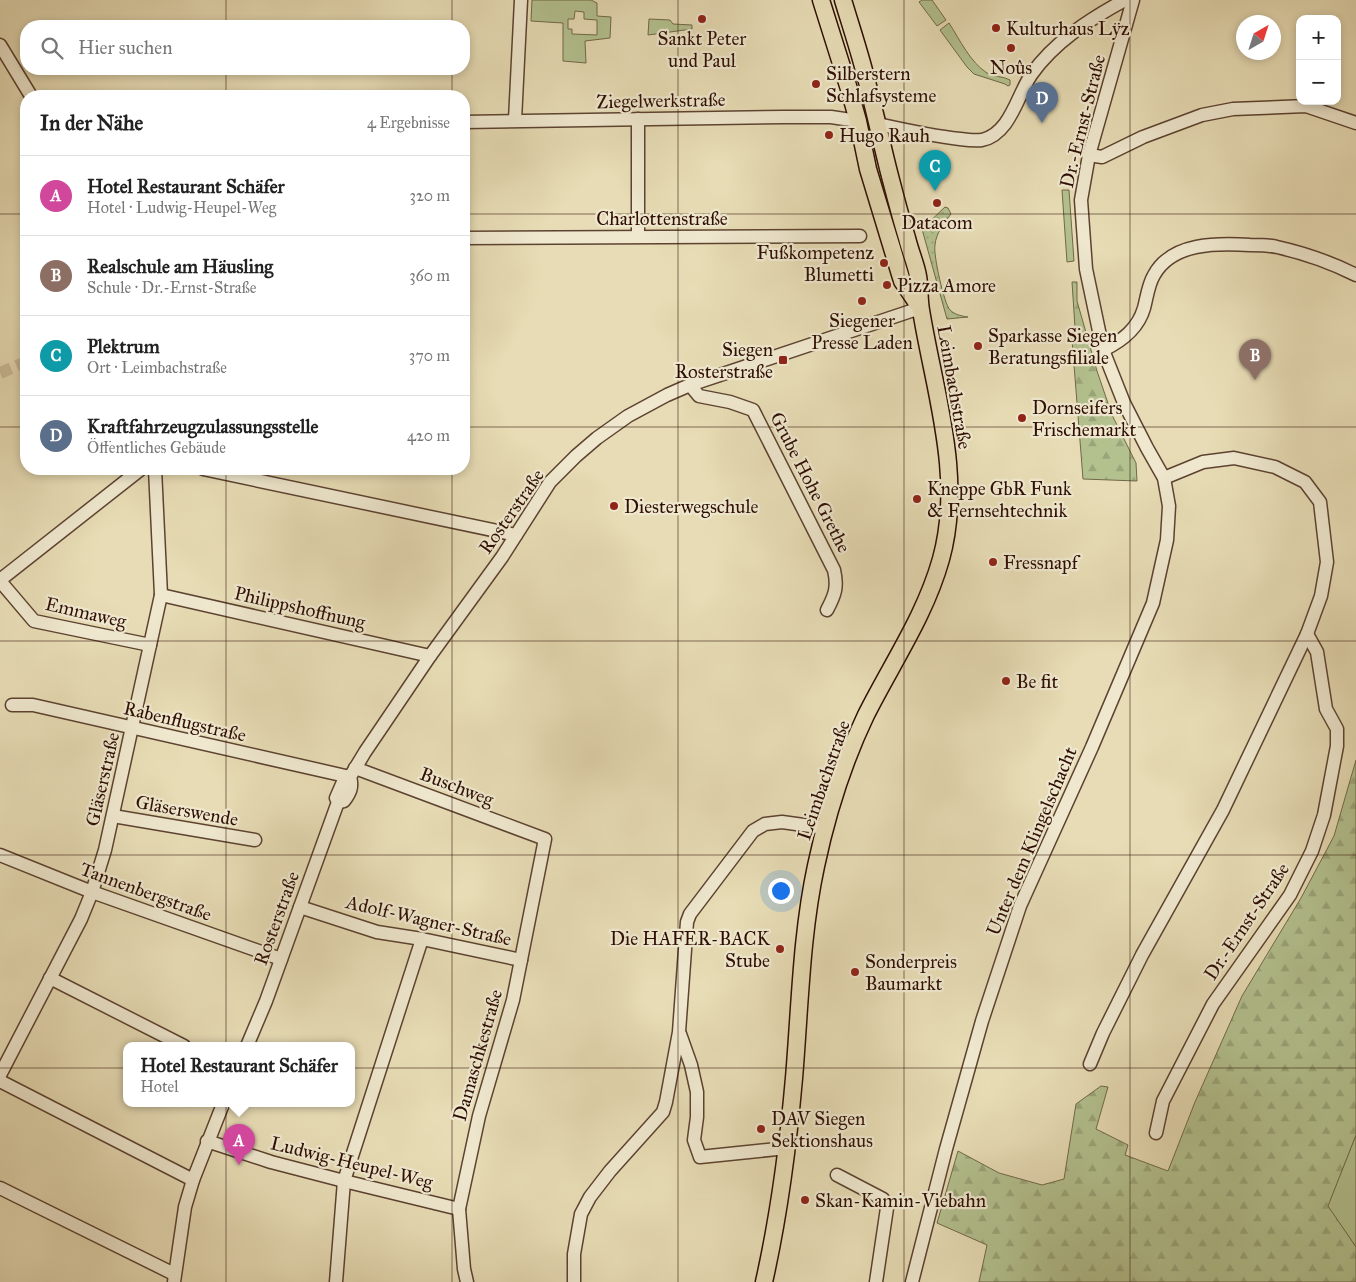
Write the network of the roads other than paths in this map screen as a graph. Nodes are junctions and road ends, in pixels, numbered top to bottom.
1 (520, 0) edge
2 (821, 0) edge
3 (843, 0) edge
4 (1125, 0) edge
5 (1133, 0) edge
6 (0, 45) edge
7 (27, 90) edge
8 (638, 119) junction
9 (516, 120) junction
10 (858, 121) junction
11 (470, 122) edge
12 (1356, 123) edge
13 (878, 124) junction
14 (1089, 155) junction
15 (638, 236) junction
16 (860, 236) dead end
17 (470, 238) edge
18 (1356, 275) edge
19 (920, 308) junction
20 (1103, 350) junction
21 (690, 385) junction
22 (132, 475) edge
23 (155, 475) edge
24 (232, 475) edge
25 (1164, 478) junction
26 (1169, 506) joint
27 (516, 536) junction
28 (0, 581) edge
29 (161, 595) junction
30 (827, 610) dead end
31 (1307, 634) junction
32 (150, 645) junction
33 (430, 656) junction
34 (12, 705) dead end
35 (133, 728) junction
36 (353, 772) junction
37 (113, 816) junction
38 (825, 828) junction
39 (545, 839) joint
40 (255, 840) dead end
41 (0, 855) edge
42 (92, 892) junction
43 (300, 907) junction
44 (422, 939) junction
45 (281, 959) junction
46 (521, 960) junction
47 (50, 978) junction
48 (679, 1032) junction
49 (176, 1042) edge
50 (250, 1042) edge
51 (1090, 1064) dead end
52 (0, 1076) edge
53 (0, 1081) edge
54 (222, 1107) edge
55 (1156, 1133) dead end
56 (207, 1141) junction
57 (787, 1148) junction
58 (837, 1175) dead end
59 (193, 1180) junction
60 (344, 1181) junction
61 (0, 1188) edge
62 (460, 1209) junction
63 (174, 1278) edge
64 (336, 1282) edge
65 (466, 1282) edge
66 (574, 1282) edge
67 (764, 1282) edge
68 (876, 1282) edge
69 (912, 1282) edge

1 - 9 street
2 - 10 main road, Leimbachstraße
3 - 13 main road, Leimbachstraße
4 - 13 street
5 - 14 street, Dr.-Ernst-Straße
6 - 7 street
8 - 9 street, Ziegelwerkstraße
8 - 10 street, Ziegelwerkstraße
8 - 15 street
9 - 11 street, Ziegelwerkstraße
10 - 13 main road
10 - 19 main road, Leimbachstraße
12 - 14 street
13 - 19 main road, Leimbachstraße
14 - 20 street, Dr.-Ernst-Straße
15 - 16 street, Charlottenstraße
15 - 17 street, Charlottenstraße
18 - 20 street
19 - 21 street, Rosterstraße
19 - 38 main road, Leimbachstraße
20 - 25 street, Dr.-Ernst-Straße
21 - 27 street, Rosterstraße
21 - 30 street, Grube Hohe Grethe
22 - 28 street
23 - 29 street, Gläserstraße
24 - 27 street
25 - 26 street, Dr.-Ernst-Straße
25 - 31 street
26 - 69 street, Unter dem Klingelschacht
27 - 33 street, Rosterstraße
28 - 32 street, Emmaweg
29 - 32 street, Gläserstraße
29 - 33 street, Philippshoffnung
31 - 51 street
31 - 55 street, Dr.-Ernst-Straße
32 - 35 street, Gläserstraße
33 - 36 street, Rosterstraße
34 - 35 street, Rabenflugstraße
35 - 36 street, Rabenflugstraße
35 - 37 street, Gläserstraße
36 - 39 street, Buschweg
36 - 43 street, Rosterstraße
37 - 40 street, Gläserswende
37 - 42 street, Gläserstraße
38 - 48 street
38 - 57 main road, Leimbachstraße
39 - 46 street, Damaschkestraße
41 - 42 street, Tannenbergstraße
42 - 45 street, Tannenbergstraße
42 - 47 street, Gläserstraße
43 - 44 street, Adolf-Wagner-Straße
43 - 45 street, Rosterstraße
44 - 46 street, Adolf-Wagner-Straße
44 - 60 street
45 - 50 street, Rosterstraße
46 - 62 street, Damaschkestraße
47 - 49 street
47 - 52 street, Gläserstraße
48 - 57 street
48 - 66 street
53 - 59 street
54 - 56 street
56 - 59 street
56 - 60 street, Ludwig-Heupel-Weg
57 - 67 main road, Leimbachstraße
58 - 68 street
59 - 63 street
60 - 62 street, Ludwig-Heupel-Weg
60 - 64 street
61 - 63 street
62 - 65 street, Damaschkestraße

